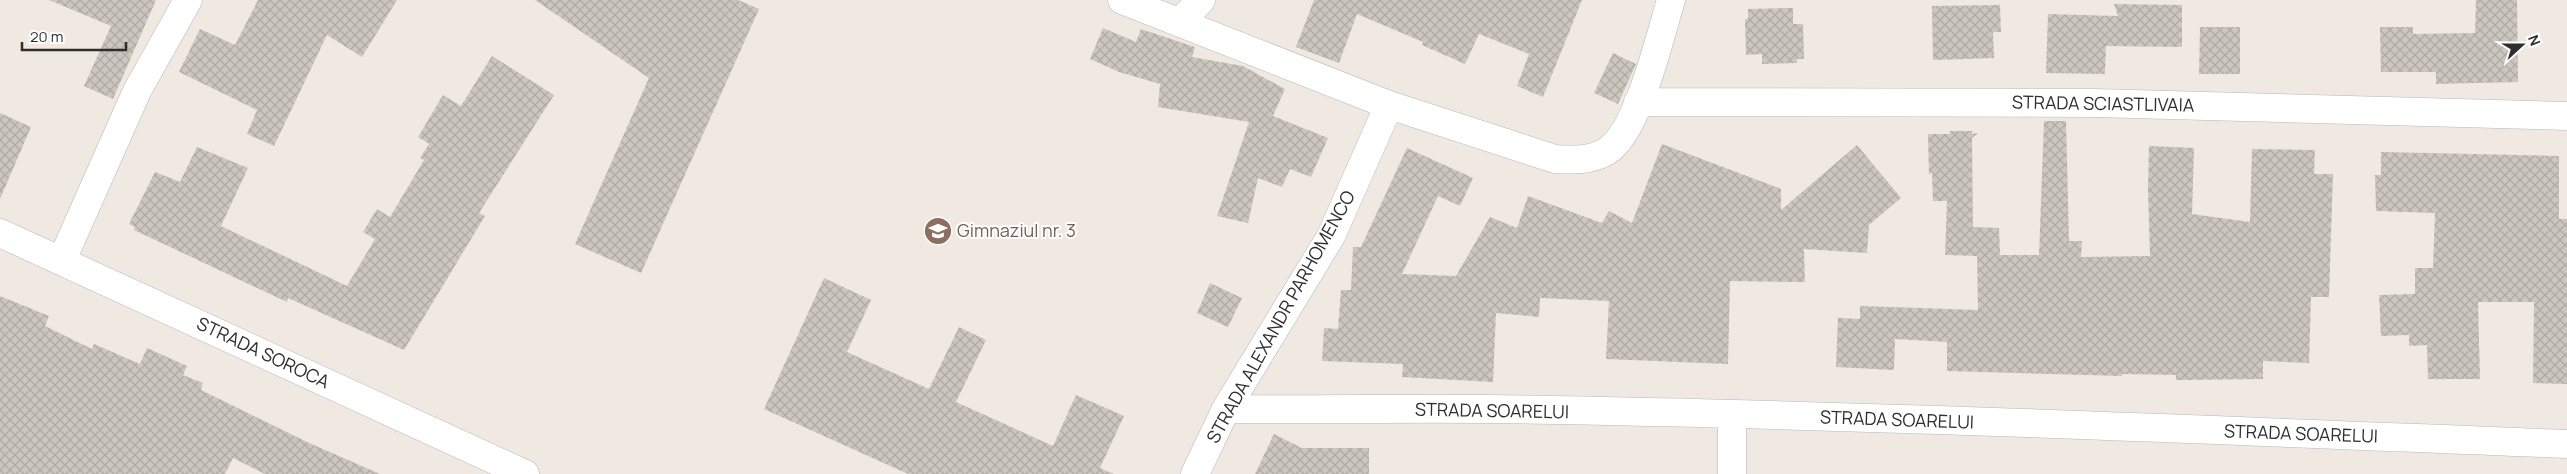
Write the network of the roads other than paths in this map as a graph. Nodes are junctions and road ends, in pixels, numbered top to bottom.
1 (188, 0) edge
2 (1122, 0) edge
3 (1201, 0) edge
4 (1671, 0) edge
5 (1180, 22) junction
6 (1638, 102) junction
7 (1389, 105) junction
8 (2567, 116) edge
9 (0, 233) edge
10 (62, 260) junction
11 (1226, 409) junction
12 (1732, 415) junction
13 (2567, 444) edge
14 (525, 474) edge
15 (1195, 474) edge
16 (1732, 474) edge

1 - 10 street
2 - 5 street
3 - 5 street
4 - 6 street
5 - 7 street
6 - 7 street
6 - 8 street, STRADA SCIASTLIVAIA
7 - 11 street, STRADA ALEXANDR PARHOMENCO
9 - 10 street, STRADA SOROCA
10 - 14 street, STRADA SOROCA
11 - 12 street, STRADA SOARELUI
11 - 15 street, STRADA ALEXANDR PARHOMENCO
12 - 13 street, STRADA SOARELUI
12 - 16 street

